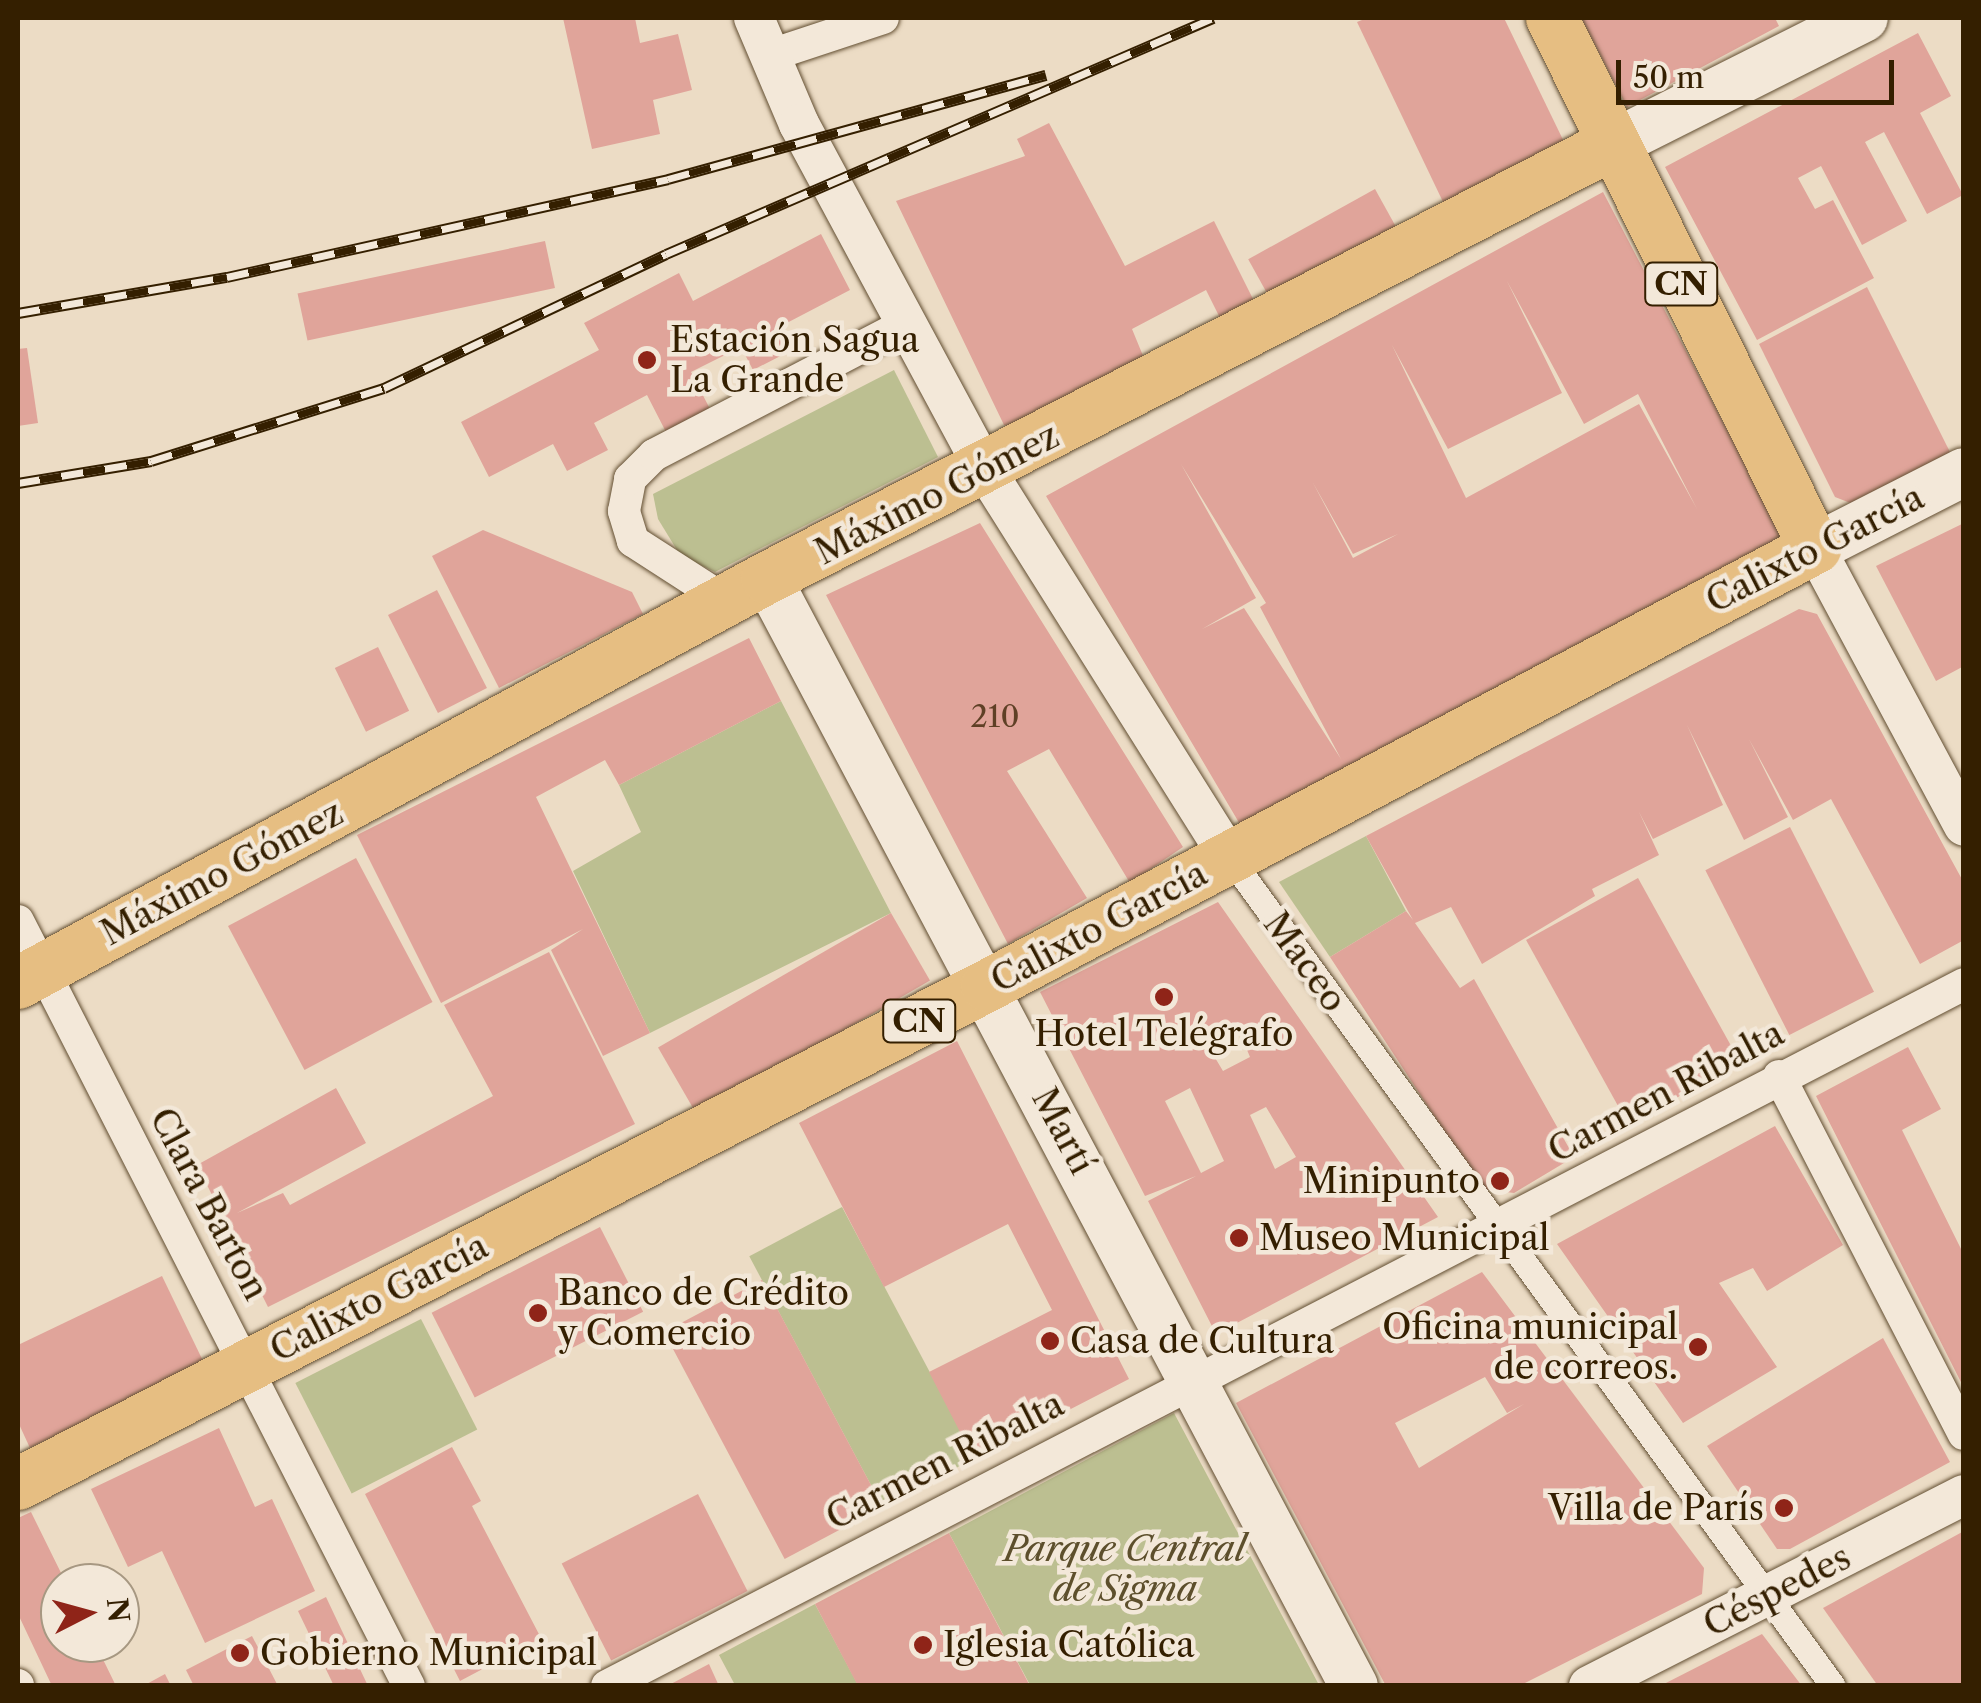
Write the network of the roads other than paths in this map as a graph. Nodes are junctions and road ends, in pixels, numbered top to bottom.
1 (754, 18) edge
2 (883, 18) edge
3 (1552, 18) edge
4 (1864, 18) edge
5 (768, 56) junction
6 (1611, 145) junction
7 (906, 324) junction
8 (986, 471) junction
9 (1964, 472) edge
10 (1814, 548) junction
11 (658, 562) junction
12 (747, 590) junction
13 (670, 631) junction
14 (1964, 826) edge
15 (1230, 858) junction
16 (18, 922) edge
17 (30, 977) edge
18 (1964, 984) edge
19 (987, 986) junction
20 (1780, 1076) junction
21 (1496, 1228) junction
22 (248, 1365) junction
23 (1192, 1377) junction
24 (1964, 1434) edge
25 (18, 1484) edge
26 (1964, 1495) edge
27 (1764, 1599) junction
28 (409, 1686) edge
29 (607, 1686) edge
30 (1354, 1686) edge
31 (1589, 1686) edge
32 (1833, 1686) edge

1 - 5 street, Maceo
2 - 5 street
3 - 6 main road, CN
4 - 6 main road, Máximo Gómez
5 - 7 street, Maceo
6 - 8 main road, Máximo Gómez
6 - 10 main road, CN
7 - 8 street, Maceo
7 - 11 street
8 - 12 main road, Máximo Gómez
8 - 15 street, Maceo
9 - 10 main road, Calixto García
10 - 14 street
10 - 15 main road, Calixto García / CN
11 - 12 street
11 - 13 street
12 - 13 main road, Máximo Gómez
12 - 19 main road, Martí
13 - 17 main road, Máximo Gómez
15 - 19 main road, Calixto García / CN
15 - 21 street, Maceo
16 - 17 street, Clara Barton
17 - 22 street, Clara Barton
18 - 20 street, Carmen Ribalta
19 - 22 main road, Calixto García / CN
19 - 23 main road, Martí
20 - 21 street, Carmen Ribalta
20 - 24 street
21 - 23 street, Carmen Ribalta
21 - 27 street, Maceo
22 - 25 main road, Calixto García / CN
22 - 28 street, Clara Barton
23 - 29 street, Carmen Ribalta
23 - 30 main road, Martí
26 - 27 street, Céspedes
27 - 31 street, Céspedes
27 - 32 street, Maceo

